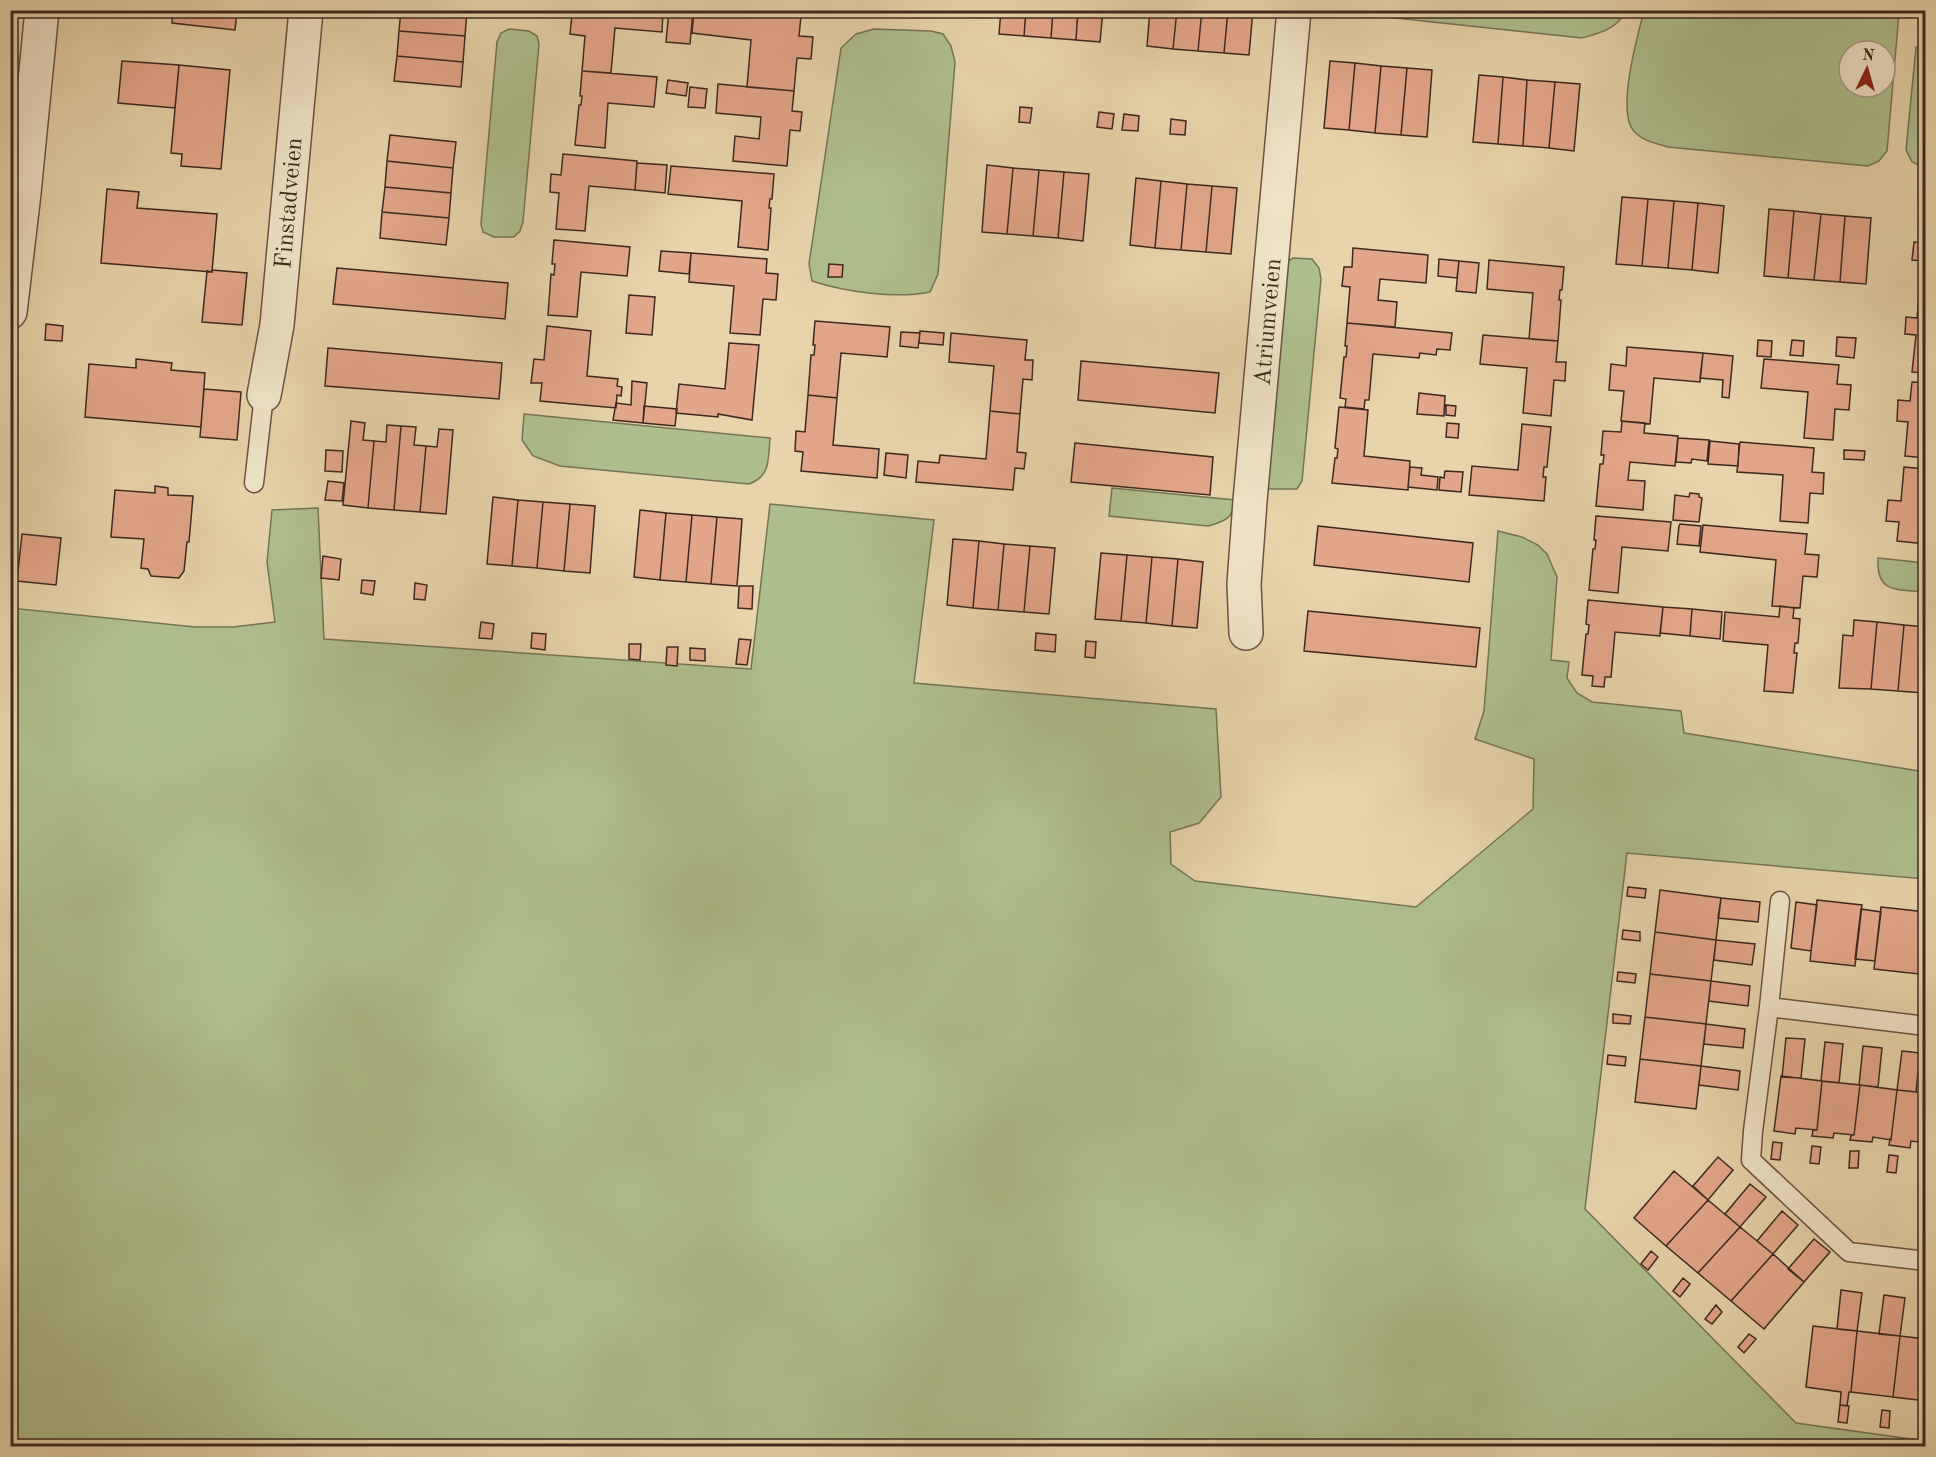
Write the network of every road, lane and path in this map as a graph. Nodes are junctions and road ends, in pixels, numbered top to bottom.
1 (42, 10) edge
2 (306, 10) edge
3 (1294, 10) edge
4 (10, 312) edge
5 (264, 395) joint
6 (254, 483) dead end
7 (1246, 633) dead end
8 (1780, 901) dead end
9 (1769, 1007) junction
10 (1926, 1026) edge
11 (1926, 1261) edge

1 - 4 street
2 - 5 street, Finstadveien
3 - 7 street, Atriumveien
5 - 6 lane
8 - 9 lane
9 - 10 lane
9 - 11 lane

